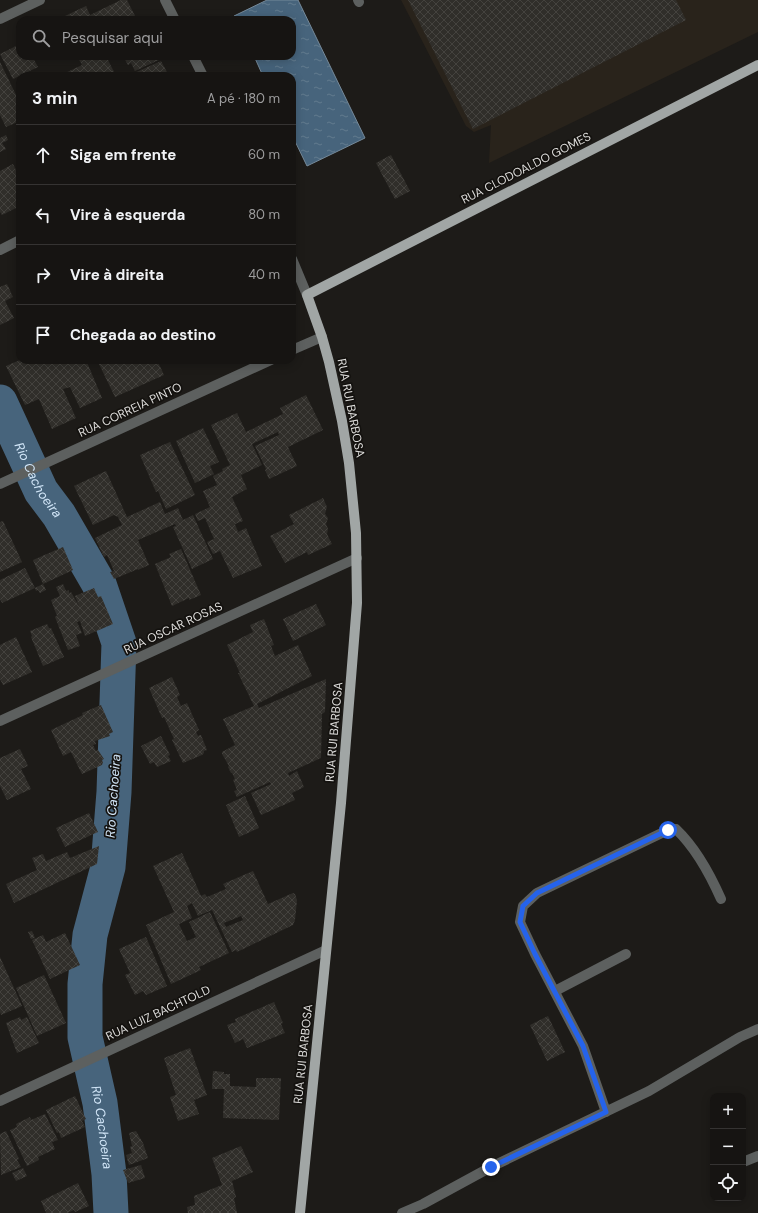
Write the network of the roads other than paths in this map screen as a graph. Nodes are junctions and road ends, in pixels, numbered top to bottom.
1 (40, 0) edge
2 (165, 0) edge
3 (173, 16) edge
4 (0, 18) edge
5 (195, 60) edge
6 (758, 65) edge
7 (201, 72) edge
8 (16, 242) edge
9 (0, 250) edge
10 (296, 269) edge
11 (307, 295) junction
12 (322, 337) junction
13 (296, 348) edge
14 (262, 364) edge
15 (3, 483) edge
16 (357, 558) junction
17 (0, 721) edge
18 (721, 899) dead end
19 (326, 950) junction
20 (626, 954) dead end
21 (555, 991) junction
22 (758, 1021) edge
23 (758, 1029) edge
24 (740, 1036) junction
25 (0, 1101) edge
26 (606, 1112) junction
27 (758, 1156) edge
28 (746, 1161) edge
29 (300, 1213) edge
30 (402, 1213) edge

1 - 4 street
2 - 3 street
5 - 7 street
6 - 11 main road, RUA CLODOALDO GOMES
8 - 9 street
10 - 11 street, RUA RUI BARBOSA
11 - 12 main road, RUA RUI BARBOSA
12 - 13 street
12 - 16 main road, RUA RUI BARBOSA
14 - 15 street, RUA CORREIA PINTO
16 - 17 street, RUA OSCAR ROSAS
16 - 19 main road, RUA RUI BARBOSA
18 - 21 street
19 - 25 street, RUA LUIZ BACHTOLD
19 - 29 main road, RUA RUI BARBOSA
20 - 21 street
21 - 26 street
22 - 24 street
23 - 24 street
24 - 26 street
26 - 30 street
27 - 28 street

